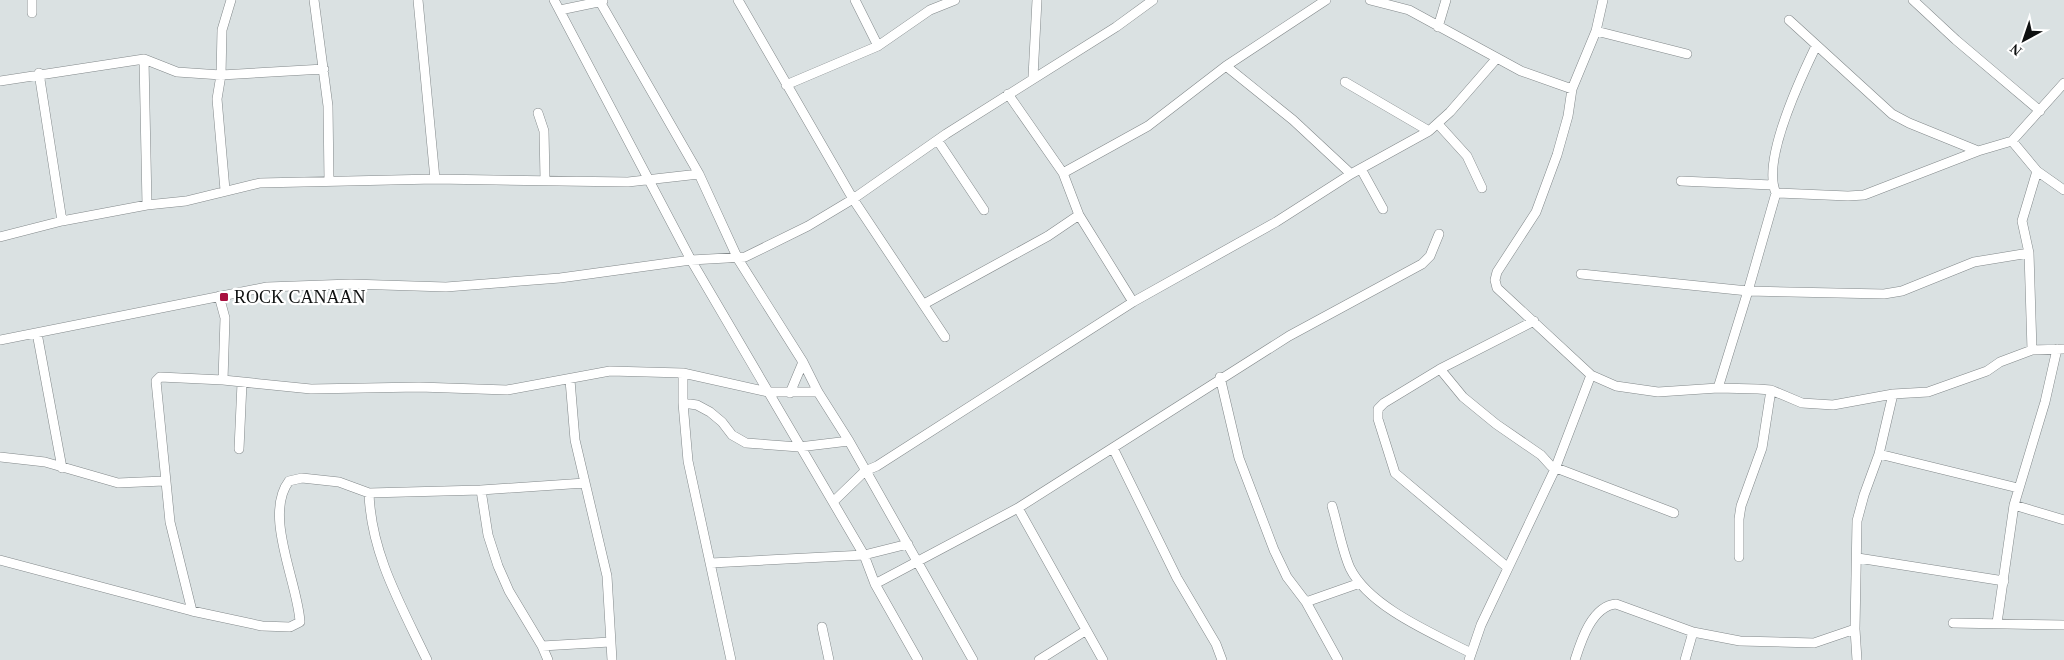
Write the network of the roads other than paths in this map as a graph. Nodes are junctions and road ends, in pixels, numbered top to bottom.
1 (32, 0) edge
2 (231, 0) edge
3 (314, 0) edge
4 (418, 0) edge
5 (554, 0) edge
6 (738, 0) edge
7 (855, 0) edge
8 (955, 0) edge
9 (1037, 0) edge
10 (1153, 0) edge
11 (1326, 0) edge
12 (1370, 0) edge
13 (1446, 0) edge
14 (1914, 0) edge
15 (601, 1) edge
16 (1601, 2) edge
17 (560, 10) junction
18 (32, 13) dead end
19 (1789, 20) dead end
20 (1438, 27) junction
21 (1596, 31) junction
22 (878, 46) junction
23 (1816, 46) junction
24 (1687, 54) dead end
25 (1497, 58) junction
26 (144, 59) junction
27 (1226, 66) junction
28 (324, 69) junction
29 (40, 73) junction
30 (221, 75) junction
31 (1033, 77) junction
32 (0, 80) edge
33 (1345, 82) dead end
34 (2064, 83) edge
35 (786, 86) junction
36 (1572, 89) junction
37 (1008, 94) junction
38 (2040, 111) junction
39 (538, 113) dead end
40 (1438, 124) junction
41 (1429, 131) junction
42 (938, 141) junction
43 (2012, 141) junction
44 (1978, 151) junction
45 (1361, 169) junction
46 (2037, 171) junction
47 (1064, 173) junction
48 (699, 174) junction
49 (1351, 174) junction
50 (545, 179) junction
51 (435, 180) junction
52 (329, 181) junction
53 (648, 181) junction
54 (1681, 181) dead end
55 (1482, 188) dead end
56 (1774, 189) junction
57 (225, 190) junction
58 (2064, 190) edge
59 (853, 200) junction
60 (147, 205) junction
61 (1383, 209) dead end
62 (984, 210) dead end
63 (1080, 215) junction
64 (62, 222) junction
65 (1439, 234) dead end
66 (0, 238) edge
67 (2029, 253) junction
68 (738, 259) junction
69 (691, 260) junction
70 (1581, 274) dead end
71 (1748, 292) junction
72 (219, 296) junction
73 (1133, 302) junction
74 (924, 304) junction
75 (1534, 321) junction
76 (37, 333) junction
77 (945, 337) dead end
78 (0, 340) edge
79 (2060, 349) edge
80 (2032, 350) junction
81 (803, 362) junction
82 (1440, 369) junction
83 (683, 373) junction
84 (1591, 375) junction
85 (1220, 377) junction
86 (223, 380) junction
87 (570, 380) junction
88 (242, 383) junction
89 (1718, 388) junction
90 (1771, 390) junction
91 (768, 392) junction
92 (818, 392) junction
93 (790, 393) junction
94 (1893, 394) junction
95 (683, 403) junction
96 (849, 441) junction
97 (799, 447) junction
98 (1114, 448) junction
99 (239, 449) dead end
100 (1880, 454) junction
101 (0, 457) edge
102 (62, 468) junction
103 (1556, 469) junction
104 (865, 471) junction
105 (164, 481) junction
106 (585, 483) junction
107 (2018, 488) junction
108 (481, 490) junction
109 (369, 493) junction
110 (833, 502) junction
111 (2014, 505) junction
112 (1332, 506) dead end
113 (1018, 508) junction
114 (1674, 513) dead end
115 (2064, 520) edge
116 (908, 544) junction
117 (864, 555) junction
118 (1740, 557) dead end
119 (1858, 558) junction
120 (0, 560) edge
121 (917, 561) junction
122 (711, 563) junction
123 (1507, 567) junction
124 (2004, 581) junction
125 (1360, 583) junction
126 (875, 584) junction
127 (1306, 602) junction
128 (192, 611) junction
129 (1954, 623) dead end
130 (1997, 623) junction
131 (2064, 625) edge
132 (822, 627) dead end
133 (1855, 629) junction
134 (1085, 631) junction
135 (1693, 632) junction
136 (610, 642) junction
137 (542, 646) junction
138 (1470, 656) edge
139 (427, 660) edge
140 (548, 660) edge
141 (612, 660) edge
142 (731, 660) edge
143 (829, 660) edge
144 (918, 660) edge
145 (973, 660) edge
146 (1039, 660) edge
147 (1103, 660) edge
148 (1222, 660) edge
149 (1338, 660) edge
150 (1575, 660) edge
151 (1685, 660) edge
152 (1857, 660) edge

1 - 18 street
2 - 30 street
3 - 28 street
4 - 51 street
5 - 17 street
6 - 35 street
7 - 22 street
8 - 22 street
9 - 31 street
10 - 31 street
11 - 27 street
12 - 20 street
13 - 20 street
14 - 38 street
15 - 17 street
15 - 48 street
16 - 21 street
17 - 53 street
19 - 23 street
20 - 25 street
21 - 24 street
21 - 36 street
22 - 35 street
23 - 44 street
23 - 56 street
25 - 36 street
25 - 40 street
26 - 29 street
26 - 30 street
26 - 60 street
27 - 47 street
27 - 49 street
28 - 30 street
28 - 52 street
29 - 32 street
29 - 64 street
30 - 57 street
31 - 37 street
33 - 41 street
34 - 38 street
35 - 59 street
36 - 75 street
37 - 42 street
37 - 47 street
38 - 43 street
39 - 50 street
40 - 41 street
40 - 55 street
41 - 45 street
42 - 59 street
42 - 62 street
43 - 44 street
43 - 46 street
44 - 56 street
45 - 49 street
45 - 61 street
46 - 58 street
46 - 67 street
47 - 63 street
48 - 53 street
48 - 68 street
49 - 73 street
50 - 51 street
50 - 53 street
51 - 52 street
52 - 57 street
53 - 69 street
54 - 56 street
56 - 71 street
57 - 60 street
59 - 68 street
59 - 74 street
60 - 64 street
63 - 73 street
63 - 74 street
64 - 66 street
65 - 85 street
67 - 71 street
67 - 80 street
68 - 69 street
68 - 81 street
69 - 72 street
69 - 91 street
70 - 71 street
71 - 89 street
72 - 76 street
72 - 86 street
73 - 104 street
74 - 77 street
75 - 82 street
75 - 84 street
76 - 78 street
76 - 102 street
79 - 80 street
79 - 107 street
80 - 94 street
81 - 92 street
81 - 93 street
82 - 103 street
82 - 123 street
83 - 87 street
83 - 91 street
83 - 95 street
84 - 89 street
84 - 103 street
85 - 98 street
85 - 127 street
86 - 88 street
86 - 105 street
87 - 88 street
87 - 106 street
88 - 99 street
89 - 90 street
90 - 94 street
90 - 118 street
91 - 93 street
91 - 97 street
92 - 93 street
92 - 96 street
94 - 100 street
95 - 97 street
95 - 122 street
96 - 97 street
96 - 104 street
97 - 110 street
98 - 113 street
98 - 148 street
100 - 107 street
100 - 119 street
101 - 102 street
102 - 105 street
103 - 114 street
103 - 123 street
104 - 110 street
104 - 116 street
105 - 128 street
106 - 108 street
106 - 136 street
107 - 111 street
108 - 109 street
108 - 137 street
109 - 128 street
109 - 139 street
110 - 117 street
111 - 115 street
111 - 124 street
112 - 125 street
113 - 121 street
113 - 134 street
116 - 117 street
116 - 121 street
117 - 122 street
117 - 126 street
119 - 124 street
119 - 133 street
120 - 128 street
121 - 126 street
121 - 145 street
122 - 142 street
123 - 138 street
124 - 130 street
125 - 127 street
125 - 138 street
126 - 144 street
127 - 149 street
129 - 130 street
130 - 131 street
132 - 143 street
133 - 135 street
133 - 152 street
134 - 146 street
134 - 147 street
135 - 150 street
135 - 151 street
136 - 137 street
136 - 141 street
137 - 140 street

